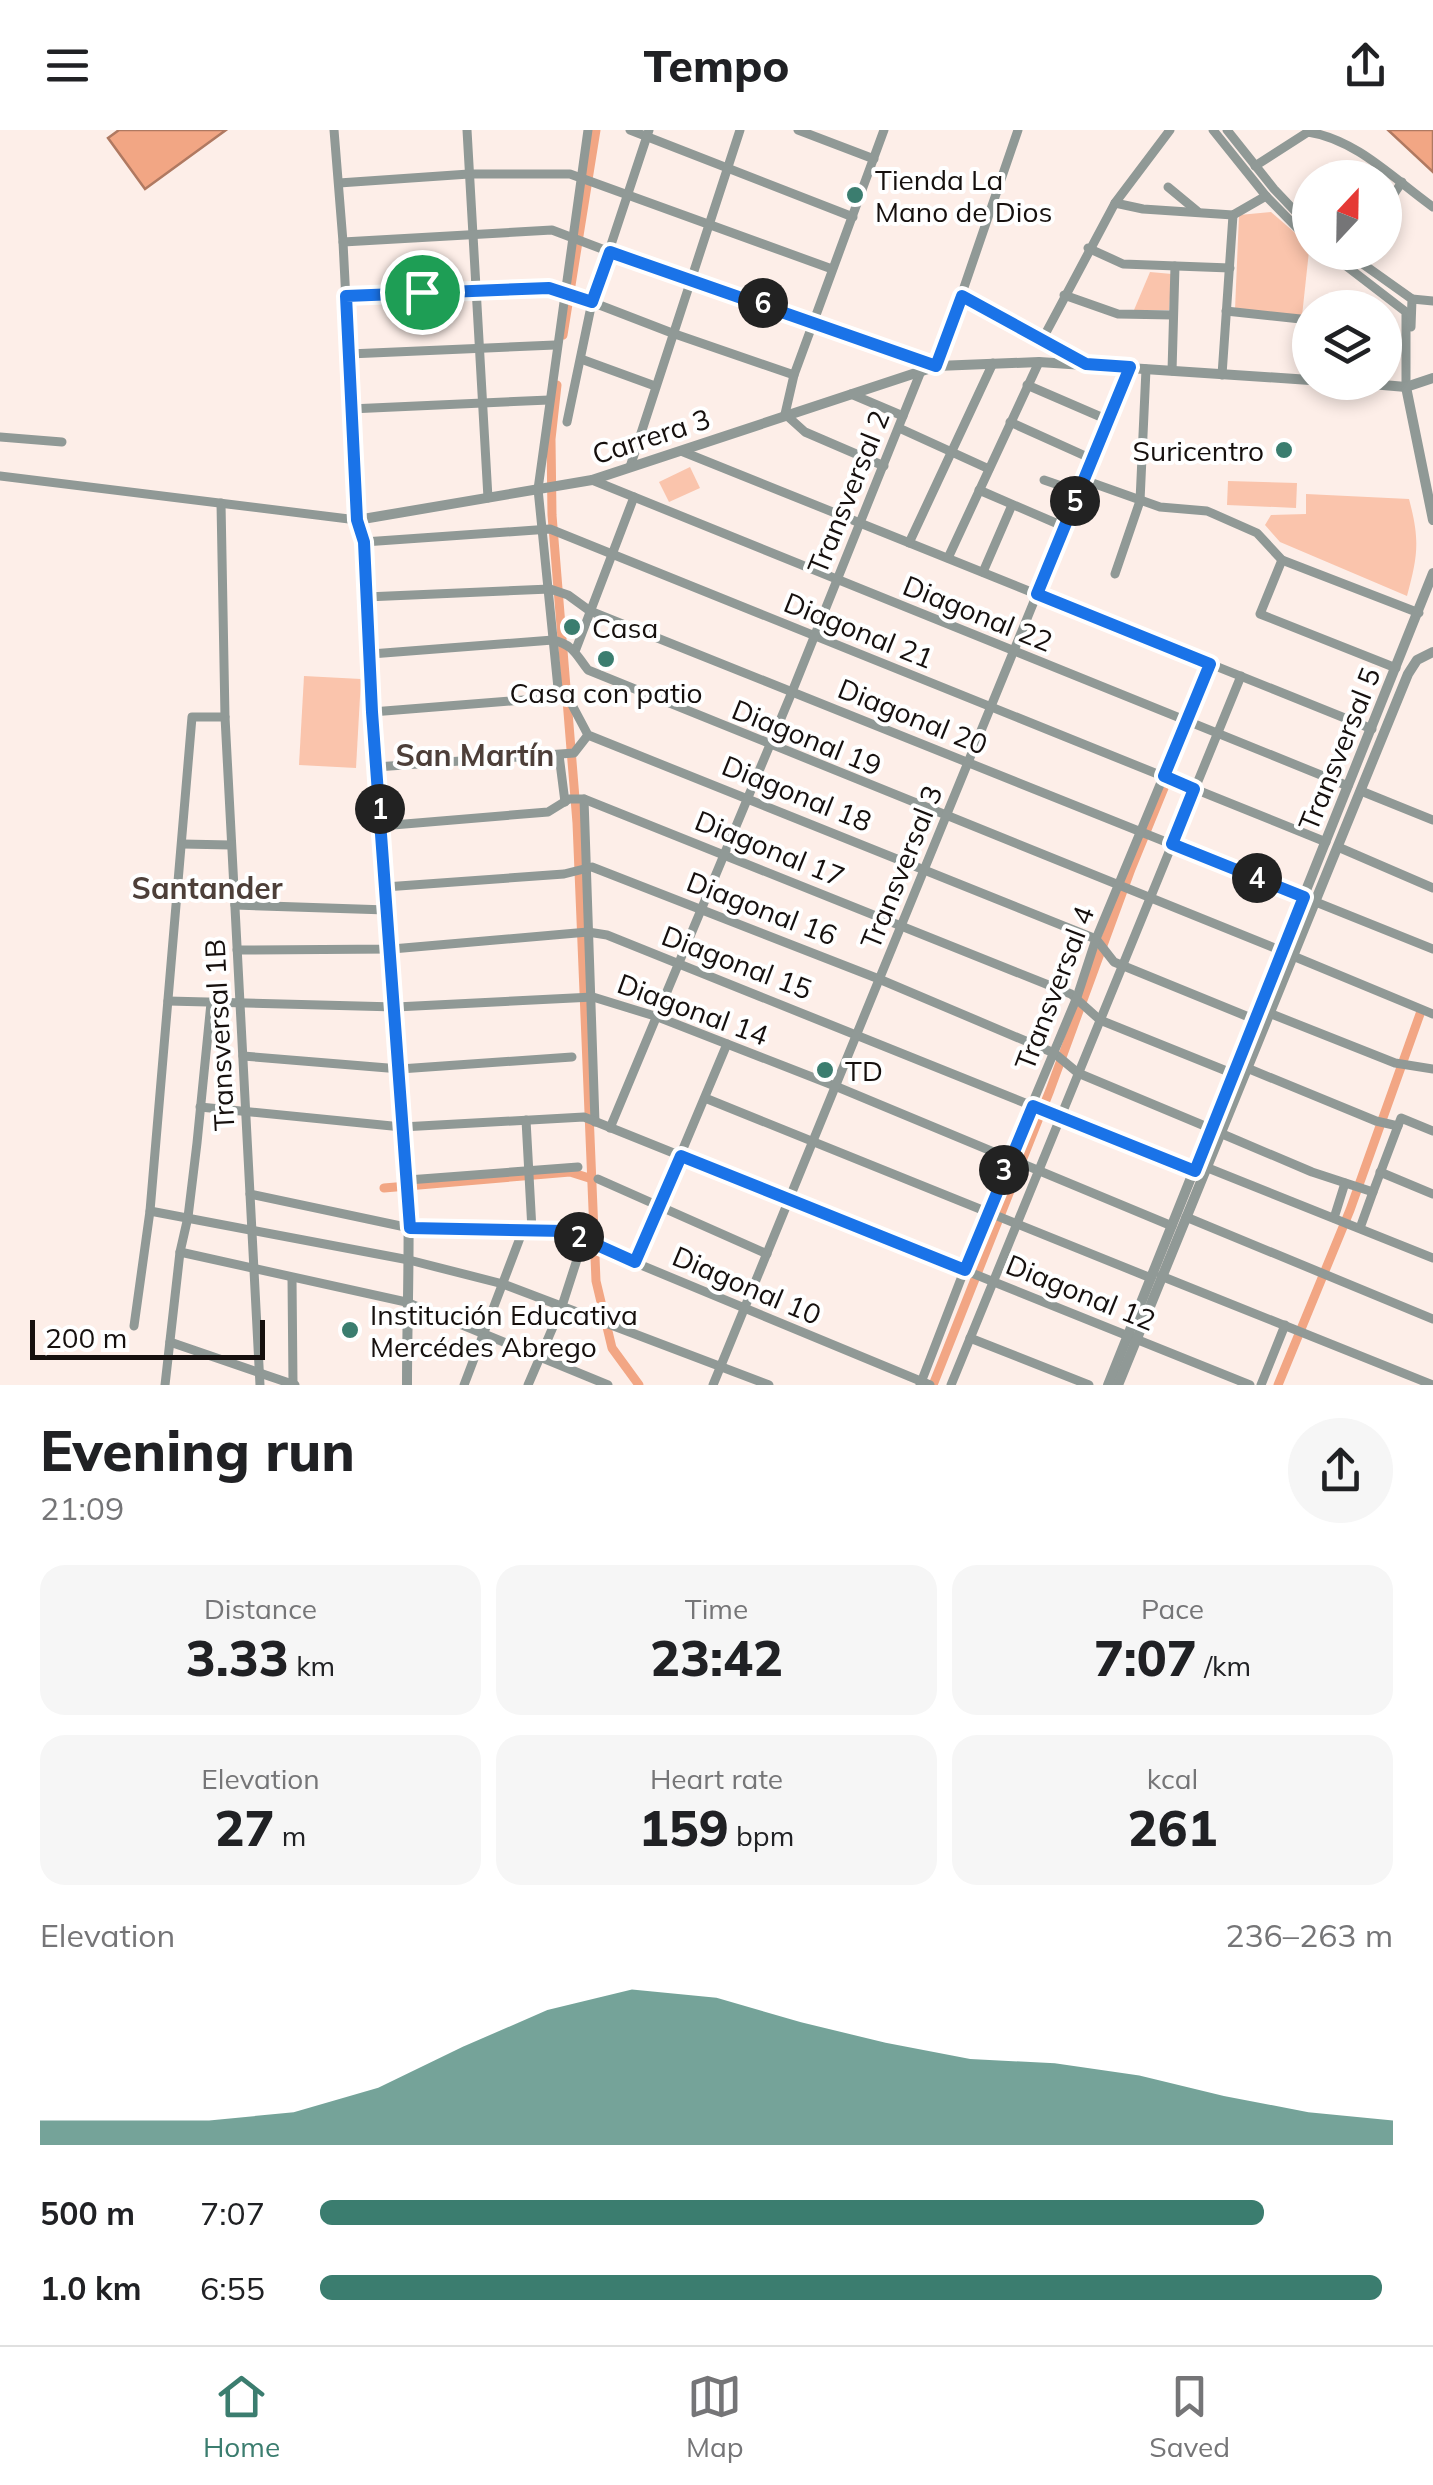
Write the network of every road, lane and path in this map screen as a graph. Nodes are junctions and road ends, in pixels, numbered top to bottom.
1 (334, 130) edge
2 (468, 130) edge
3 (588, 130) edge
4 (630, 130) edge
5 (740, 130) edge
6 (798, 130) edge
7 (884, 130) edge
8 (1018, 130) edge
9 (1170, 130) edge
10 (1213, 130) edge
11 (1228, 130) edge
12 (648, 133) edge
13 (874, 159) junction
14 (1370, 160) edge
15 (1256, 166) junction
16 (727, 168) junction
17 (469, 174) junction
18 (581, 178) junction
19 (1402, 182) edge
20 (340, 183) junction
21 (1168, 187) dead end
22 (628, 196) junction
23 (1266, 196) junction
24 (1115, 203) junction
25 (1292, 206) edge
26 (1433, 207) edge
27 (1199, 213) junction
28 (1232, 215) junction
29 (853, 217) junction
30 (1292, 222) edge
31 (708, 226) junction
32 (472, 234) junction
33 (572, 236) junction
34 (344, 242) junction
35 (1088, 248) junction
36 (610, 252) junction
37 (1174, 266) junction
38 (1230, 268) junction
39 (832, 269) junction
40 (1352, 270) edge
41 (1371, 270) edge
42 (690, 280) junction
43 (476, 290) junction
44 (566, 292) junction
45 (1064, 295) junction
46 (346, 296) junction
47 (962, 296) junction
48 (1412, 299) junction
49 (588, 300) junction
50 (1433, 302) edge
51 (1226, 311) junction
52 (1173, 315) junction
53 (1292, 318) edge
54 (814, 320) junction
55 (672, 333) junction
56 (1041, 342) junction
57 (555, 345) junction
58 (479, 348) junction
59 (349, 354) junction
60 (581, 359) junction
61 (993, 362) junction
62 (1038, 362) junction
63 (1086, 364) junction
64 (1406, 364) junction
65 (936, 366) junction
66 (1130, 367) junction
67 (1146, 369) junction
68 (921, 371) junction
69 (1172, 371) junction
70 (794, 375) junction
71 (1222, 375) junction
72 (1433, 378) edge
73 (1292, 379) edge
74 (655, 386) junction
75 (1028, 386) junction
76 (1402, 387) edge
77 (1406, 387) junction
78 (849, 393) junction
79 (549, 400) junction
80 (483, 404) junction
81 (350, 410) junction
82 (786, 414) junction
83 (903, 416) junction
84 (1108, 420) junction
85 (568, 422) dead end
86 (1010, 422) junction
87 (898, 428) junction
88 (0, 437) edge
89 (62, 442) dead end
90 (681, 451) junction
91 (951, 452) junction
92 (1092, 460) junction
93 (884, 466) junction
94 (630, 467) junction
95 (989, 468) junction
96 (0, 476) edge
97 (592, 480) junction
98 (1044, 480) dead end
99 (1084, 480) junction
100 (541, 488) junction
101 (979, 490) junction
102 (1079, 492) junction
103 (634, 497) junction
104 (488, 498) junction
105 (1140, 502) junction
106 (220, 503) junction
107 (1012, 505) junction
108 (357, 520) junction
109 (1433, 520) edge
110 (860, 523) junction
111 (1065, 527) junction
112 (551, 529) junction
113 (364, 542) junction
114 (910, 543) junction
115 (612, 554) junction
116 (948, 558) junction
117 (1282, 560) junction
118 (983, 572) junction
119 (1433, 573) edge
120 (1115, 574) dead end
121 (836, 580) junction
122 (554, 589) junction
123 (1037, 594) junction
124 (366, 598) junction
125 (1424, 607) edge
126 (590, 611) junction
127 (1411, 632) junction
128 (814, 636) junction
129 (563, 643) junction
130 (1014, 651) junction
131 (1433, 652) edge
132 (371, 654) junction
133 (1210, 664) junction
134 (1396, 668) junction
135 (1240, 676) junction
136 (792, 692) junction
137 (564, 699) junction
138 (990, 707) junction
139 (372, 712) junction
140 (225, 717) junction
141 (1192, 723) junction
142 (1372, 729) junction
143 (1217, 733) junction
144 (588, 735) junction
145 (770, 746) junction
146 (566, 754) junction
147 (968, 762) junction
148 (376, 767) junction
149 (1166, 777) junction
150 (1348, 786) junction
151 (1194, 789) junction
152 (1361, 791) junction
153 (748, 798) junction
154 (574, 800) junction
155 (946, 817) junction
156 (1433, 820) edge
157 (382, 826) junction
158 (1143, 832) junction
159 (1326, 842) junction
160 (182, 844) junction
161 (1172, 844) junction
162 (232, 845) junction
163 (1338, 847) junction
164 (724, 854) junction
165 (582, 868) junction
166 (925, 868) junction
167 (1120, 886) junction
168 (385, 887) junction
169 (1433, 888) edge
170 (1149, 898) junction
171 (1309, 899) junction
172 (235, 905) junction
173 (702, 908) junction
174 (387, 910) junction
175 (902, 924) junction
176 (586, 933) junction
177 (1098, 941) junction
178 (1433, 948) edge
179 (392, 949) junction
180 (237, 950) junction
181 (1287, 954) junction
182 (680, 963) junction
183 (1118, 963) junction
184 (880, 979) junction
185 (584, 997) junction
186 (168, 1001) junction
187 (1082, 1001) junction
188 (211, 1002) junction
189 (240, 1002) junction
190 (396, 1007) junction
191 (1269, 1014) junction
192 (1433, 1014) edge
193 (658, 1017) junction
194 (1100, 1020) junction
195 (1256, 1020) junction
196 (857, 1033) junction
197 (727, 1044) junction
198 (1056, 1055) junction
199 (243, 1056) junction
200 (572, 1057) dead end
201 (1247, 1068) junction
202 (400, 1069) junction
203 (1433, 1070) edge
204 (1073, 1071) junction
205 (1234, 1074) junction
206 (835, 1086) junction
207 (705, 1098) junction
208 (200, 1107) junction
209 (1036, 1107) junction
210 (246, 1110) junction
211 (1056, 1116) junction
212 (526, 1120) junction
213 (590, 1120) junction
214 (1400, 1122) junction
215 (402, 1126) junction
216 (610, 1128) junction
217 (1216, 1131) junction
218 (1433, 1131) edge
219 (812, 1143) junction
220 (681, 1156) junction
221 (1010, 1160) junction
222 (578, 1167) dead end
223 (1200, 1169) junction
224 (530, 1170) junction
225 (1038, 1172) junction
226 (1380, 1172) junction
227 (598, 1180) dead end
228 (1345, 1183) junction
229 (408, 1185) junction
230 (1364, 1190) junction
231 (250, 1194) junction
232 (1433, 1194) edge
233 (789, 1199) junction
234 (659, 1208) junction
235 (150, 1212) junction
236 (988, 1215) junction
237 (188, 1216) junction
238 (1186, 1217) junction
239 (1338, 1219) junction
240 (1011, 1224) junction
241 (1172, 1226) junction
242 (1358, 1227) junction
243 (410, 1228) junction
244 (252, 1230) junction
245 (528, 1230) junction
246 (587, 1243) junction
247 (180, 1252) junction
248 (767, 1254) junction
249 (1433, 1258) edge
250 (409, 1260) junction
251 (635, 1262) junction
252 (254, 1269) junction
253 (968, 1270) junction
254 (1156, 1277) junction
255 (292, 1278) junction
256 (991, 1280) junction
257 (503, 1284) junction
258 (406, 1302) junction
259 (562, 1306) junction
260 (744, 1308) junction
261 (1433, 1319) edge
262 (134, 1326) dead end
263 (1288, 1326) junction
264 (484, 1334) junction
265 (970, 1338) junction
266 (1132, 1338) junction
267 (170, 1342) junction
268 (540, 1357) junction
269 (721, 1366) junction
270 (259, 1370) junction
271 (925, 1384) edge
272 (165, 1385) edge
273 (260, 1385) edge
274 (294, 1385) edge
275 (407, 1385) edge
276 (464, 1385) edge
277 (528, 1385) edge
278 (608, 1385) edge
279 (713, 1385) edge
280 (769, 1385) edge
281 (951, 1385) edge
282 (1088, 1385) edge
283 (1108, 1385) edge
284 (1118, 1385) edge
285 (1250, 1385) edge
286 (1261, 1385) edge
287 (1433, 1385) edge

1 - 20 street
2 - 17 street
3 - 18 street
4 - 12 street
5 - 16 street
6 - 13 street
7 - 13 street
8 - 47 street
9 - 24 street
10 - 23 street
11 - 15 street
12 - 16 street
12 - 22 street
13 - 29 street
14 - 15 street
15 - 25 street
16 - 29 street
16 - 31 street
17 - 18 street
17 - 20 street
17 - 32 street
18 - 22 street
18 - 33 street
19 - 26 street
20 - 34 street
21 - 27 street
22 - 31 street
22 - 36 street
23 - 28 street
23 - 30 street
24 - 27 street
24 - 35 street
27 - 28 street
28 - 38 street
29 - 39 street
31 - 39 street
31 - 42 street
32 - 33 street
32 - 34 street
32 - 43 street
33 - 36 street
33 - 44 street
34 - 46 street
35 - 37 street
35 - 45 street
36 - 42 street
36 - 49 street
37 - 38 street
37 - 52 street
38 - 51 street
39 - 54 street
40 - 64 street
41 - 48 street
42 - 54 street
42 - 55 street
43 - 44 street
43 - 46 street
43 - 58 street
44 - 49 street
44 - 57 street
45 - 52 street
45 - 56 street
46 - 59 street
47 - 56 street
47 - 65 street
48 - 50 street
48 - 64 street
49 - 55 street
49 - 60 street
51 - 53 street
51 - 71 street
52 - 69 street
54 - 65 street
54 - 70 street
55 - 70 street
55 - 74 street
56 - 63 street
57 - 58 street
57 - 79 street
58 - 59 street
58 - 80 street
59 - 81 street
60 - 74 street
60 - 85 street
61 - 62 street, Carrera 3
61 - 65 street, Carrera 3
61 - 91 street
62 - 63 street, Carrera 3
62 - 75 street
63 - 66 street, Carrera 3
64 - 77 street
65 - 68 street, Carrera 3
66 - 67 street, Carrera 3
66 - 84 street, Transversal 3
67 - 69 street, Carrera 3
67 - 105 street
68 - 78 street, Carrera 3
68 - 83 street, Transversal 2
69 - 71 street, Carrera 3
70 - 82 street
71 - 73 street, Carrera 3
72 - 77 street
74 - 94 street
75 - 84 street
75 - 86 street
76 - 77 street
77 - 109 street
78 - 82 street, Carrera 3
78 - 83 street
79 - 80 street
79 - 100 street
80 - 81 street
80 - 104 street
81 - 108 street
82 - 90 street, Carrera 3
82 - 93 street
83 - 87 street, Transversal 2
84 - 92 street, Transversal 3
86 - 92 street
86 - 95 street
87 - 91 street
87 - 93 street, Transversal 2
88 - 89 street
90 - 94 street, Carrera 3
90 - 110 street
91 - 95 street
91 - 114 street
92 - 99 street, Transversal 3
93 - 110 street, Transversal 2
94 - 97 street, Carrera 3
95 - 101 street
96 - 106 street, Carrera 3
97 - 100 street, Carrera 3
97 - 103 street, Diagonal 22
98 - 102 street
99 - 102 street, Transversal 3
99 - 105 street
100 - 104 street, Carrera 3
100 - 112 street
101 - 107 street
101 - 116 street
102 - 111 street, Transversal 3
103 - 115 street
103 - 121 street, Diagonal 22
104 - 108 street, Carrera 3
105 - 117 street
105 - 120 street
106 - 108 street, Carrera 3
106 - 140 street, Transversal 1B
107 - 111 street
107 - 118 street
108 - 113 street
110 - 114 street
110 - 121 street, Transversal 2
111 - 123 street, Transversal 3
112 - 113 street, Diagonal 21
112 - 115 street, Diagonal 21
112 - 122 street
113 - 124 street
114 - 116 street
115 - 126 street
115 - 128 street, Diagonal 21
116 - 118 street
117 - 125 street
117 - 134 street
118 - 123 street
119 - 125 street, Transversal 5
121 - 128 street, Transversal 2
121 - 130 street, Diagonal 22
122 - 124 street, Diagonal 20
122 - 126 street, Diagonal 20
122 - 129 street
123 - 130 street, Transversal 3
123 - 133 street
124 - 132 street
125 - 127 street, Transversal 5
126 - 129 street
126 - 136 street, Diagonal 20
127 - 131 street
127 - 134 street, Transversal 5
128 - 136 street, Transversal 2
128 - 138 street, Diagonal 21
129 - 132 street
129 - 137 street
129 - 145 street, Diagonal 19
130 - 138 street, Transversal 3
130 - 141 street, Diagonal 22
131 - 152 street, Transversal 5
132 - 139 street
133 - 135 street
133 - 141 street, Transversal 4
134 - 142 street, Transversal 5
135 - 142 street
135 - 143 street
136 - 145 street, Transversal 2
136 - 147 street, Diagonal 20
137 - 139 street
137 - 144 street
138 - 147 street, Transversal 3
138 - 149 street, Diagonal 21
139 - 148 street
140 - 160 street
140 - 162 street, Transversal 1B
141 - 143 street, Diagonal 22
141 - 149 street, Transversal 4
142 - 150 street, Transversal 5
143 - 150 street, Diagonal 22
143 - 151 street
144 - 146 street
144 - 153 street, Diagonal 18
145 - 153 street, Transversal 2
145 - 155 street, Diagonal 19
146 - 148 street
146 - 154 street
147 - 155 street, Transversal 3
147 - 158 street, Diagonal 20
148 - 157 street
149 - 151 street, Diagonal 21
149 - 158 street, Transversal 4
150 - 159 street, Transversal 5
151 - 159 street, Diagonal 21
151 - 161 street
152 - 156 street
152 - 163 street, Transversal 5
153 - 164 street, Transversal 2
153 - 166 street, Diagonal 18
154 - 157 street
154 - 164 street, Diagonal 17
154 - 165 street
155 - 166 street, Transversal 3
155 - 167 street, Diagonal 19
157 - 168 street
158 - 161 street, Diagonal 20
158 - 167 street, Transversal 4
159 - 171 street, Transversal 5
160 - 162 street
160 - 186 street
161 - 170 street
161 - 171 street, Diagonal 20
162 - 172 street, Transversal 1B
163 - 169 street
163 - 171 street, Transversal 5
164 - 173 street, Transversal 2
164 - 175 street, Diagonal 17
165 - 168 street
165 - 173 street, Diagonal 16
165 - 176 street
166 - 175 street, Transversal 3
166 - 177 street, Diagonal 18
167 - 170 street, Diagonal 19
167 - 177 street, Transversal 4
168 - 174 street
170 - 181 street, Diagonal 19
170 - 183 street
171 - 178 street, Diagonal 20
171 - 181 street, Transversal 5
172 - 174 street
172 - 180 street, Transversal 1B
173 - 182 street, Transversal 2
173 - 184 street, Diagonal 16
174 - 179 street
175 - 184 street, Transversal 3
175 - 187 street, Diagonal 17
176 - 179 street, Diagonal 15
176 - 182 street, Diagonal 15
176 - 185 street
177 - 183 street, Diagonal 18
177 - 187 street, Transversal 4
179 - 180 street, Diagonal 15
179 - 190 street
180 - 189 street, Transversal 1B
181 - 191 street, Transversal 5
181 - 192 street, Diagonal 19
181 - 195 street, Transversal 5
182 - 193 street, Transversal 2
182 - 196 street, Diagonal 15
183 - 194 street
183 - 195 street, Diagonal 18
184 - 196 street, Transversal 3
184 - 198 street, Diagonal 16
185 - 190 street, Diagonal 14
185 - 193 street, Diagonal 14
185 - 213 street
186 - 188 street, Diagonal 14
186 - 235 street
187 - 194 street, Diagonal 17
187 - 198 street, Transversal 4
188 - 189 street, Diagonal 14
188 - 208 street
189 - 190 street, Diagonal 14
189 - 199 street, Transversal 1B
190 - 202 street
191 - 201 street, Transversal 5
191 - 203 street
193 - 197 street, Diagonal 14
193 - 216 street, Transversal 2
194 - 204 street
194 - 205 street, Diagonal 17
195 - 205 street, Transversal 5
196 - 206 street, Transversal 3
196 - 209 street, Diagonal 15
197 - 206 street, Diagonal 14
197 - 207 street
198 - 204 street, Diagonal 16
198 - 209 street, Transversal 4
199 - 202 street
199 - 210 street, Transversal 1B
200 - 202 street
201 - 214 street
201 - 217 street, Transversal 5
202 - 215 street
204 - 211 street
204 - 217 street, Diagonal 16
205 - 217 street, Transversal 5
206 - 219 street, Transversal 3
206 - 221 street, Diagonal 14
207 - 219 street
207 - 220 street
208 - 210 street, Diagonal 12
208 - 237 street
209 - 211 street, Diagonal 15
209 - 221 street, Transversal 4
210 - 215 street, Diagonal 12
210 - 231 street, Transversal 1B
211 - 223 street, Diagonal 15
211 - 225 street
212 - 213 street, Diagonal 12
212 - 215 street, Diagonal 12
212 - 224 street
213 - 216 street, Diagonal 12
214 - 218 street
214 - 226 street
215 - 229 street
216 - 220 street, Diagonal 12
217 - 223 street, Transversal 5
217 - 228 street, Diagonal 16
219 - 233 street, Transversal 3
219 - 236 street
220 - 233 street, Diagonal 12
220 - 234 street
221 - 225 street, Diagonal 14
221 - 236 street, Transversal 4
222 - 224 street
223 - 238 street, Transversal 5
223 - 239 street, Diagonal 15
223 - 241 street, Transversal 5
224 - 229 street
224 - 245 street
225 - 240 street
225 - 241 street, Diagonal 14
226 - 230 street
226 - 232 street
227 - 234 street
228 - 230 street, Diagonal 16
228 - 239 street
229 - 243 street
230 - 242 street
231 - 243 street, Diagonal 10
231 - 244 street, Transversal 1B
233 - 248 street, Transversal 3
233 - 253 street, Diagonal 12
234 - 248 street
234 - 251 street
235 - 237 street
235 - 262 street
236 - 240 street
236 - 253 street, Transversal 4
237 - 244 street
237 - 247 street
238 - 254 street, Transversal 5
238 - 261 street
239 - 242 street, Diagonal 15
240 - 254 street
240 - 256 street
241 - 254 street, Transversal 5
242 - 249 street, Diagonal 15
243 - 245 street, Diagonal 10
243 - 250 street
244 - 250 street
244 - 252 street, Transversal 1B
245 - 246 street, Diagonal 10
245 - 257 street
246 - 251 street, Diagonal 10
246 - 259 street
247 - 252 street
247 - 267 street
248 - 260 street, Transversal 3
250 - 257 street
250 - 258 street
251 - 260 street, Diagonal 10
252 - 255 street
252 - 270 street, Transversal 1B
253 - 256 street, Diagonal 12
253 - 271 street, Transversal 4
254 - 263 street
254 - 266 street, Transversal 5
255 - 258 street
255 - 274 street
256 - 265 street
256 - 266 street, Diagonal 12
257 - 259 street
257 - 264 street
258 - 264 street
258 - 275 street
259 - 268 street
259 - 269 street
260 - 269 street, Transversal 3
260 - 271 street, Diagonal 10
263 - 286 street
263 - 287 street
264 - 268 street
264 - 276 street
265 - 281 street
265 - 282 street
266 - 283 street, Transversal 5
266 - 284 street, Transversal 5
266 - 285 street, Diagonal 12
267 - 270 street
267 - 272 street
268 - 277 street
268 - 278 street
269 - 279 street, Transversal 3
269 - 280 street
270 - 273 street, Transversal 1B
270 - 274 street

